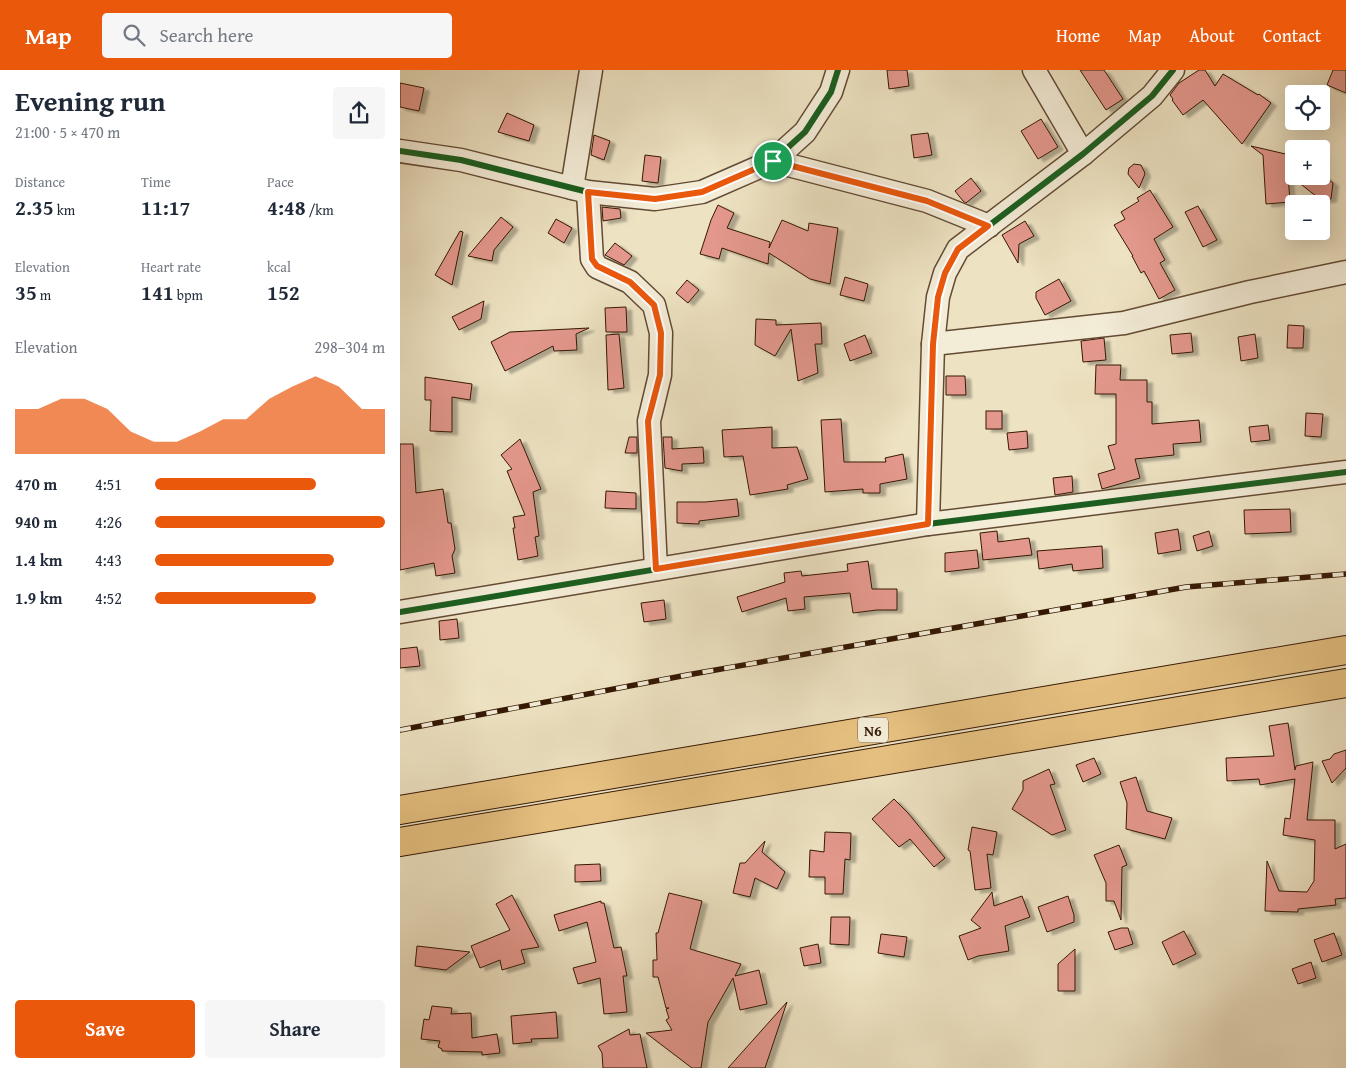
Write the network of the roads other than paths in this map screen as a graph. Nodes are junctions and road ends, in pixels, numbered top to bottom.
1 (591, 70) edge
2 (838, 70) edge
3 (1034, 70) edge
4 (1173, 70) edge
5 (400, 151) edge
6 (1083, 154) junction
7 (773, 161) junction
8 (580, 190) junction
9 (988, 226) junction
10 (1346, 272) edge
11 (933, 344) junction
12 (1346, 472) edge
13 (928, 524) junction
14 (656, 569) junction
15 (400, 612) edge
16 (1346, 650) edge
17 (1346, 683) edge
18 (400, 810) edge
19 (400, 842) edge

1 - 8 street
2 - 7 street
3 - 6 street
4 - 6 street
5 - 8 street
6 - 9 street
7 - 8 street
7 - 9 street
8 - 14 street
9 - 11 street
10 - 11 street
11 - 13 street
12 - 13 street
13 - 14 street
14 - 15 street
16 - 18 highway, N6
17 - 19 highway, N6

